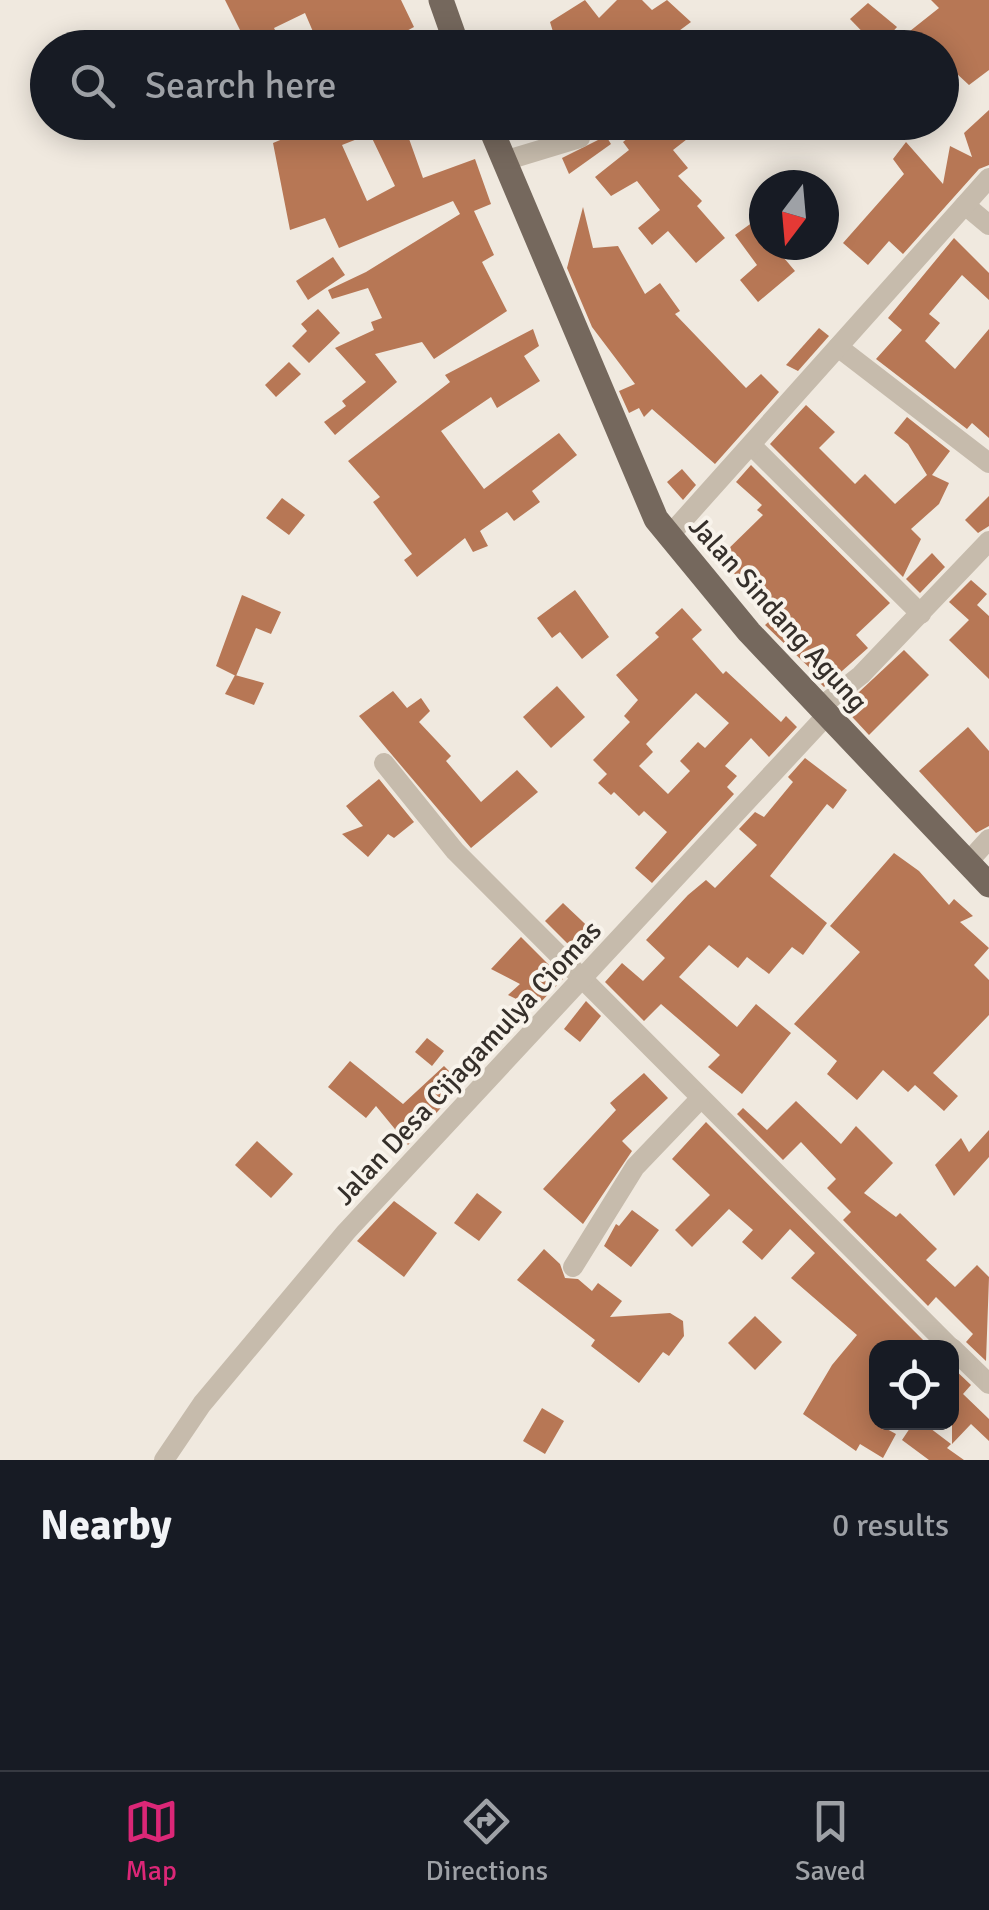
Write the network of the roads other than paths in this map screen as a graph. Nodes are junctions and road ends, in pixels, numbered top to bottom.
1 (440, 0) edge
2 (451, 30) edge
3 (495, 140) edge
4 (573, 140) edge
5 (504, 161) junction
6 (989, 178) edge
7 (965, 205) junction
8 (989, 225) edge
9 (838, 347) junction
10 (750, 445) junction
11 (989, 463) edge
12 (668, 537) junction
13 (989, 540) edge
14 (921, 614) junction
15 (822, 712) junction
16 (384, 762) dead end
17 (989, 839) edge
18 (968, 862) junction
19 (989, 885) edge
20 (583, 982) junction
21 (700, 1099) junction
22 (574, 1267) dead end
23 (943, 1340) edge
24 (959, 1356) edge
25 (989, 1384) edge
26 (164, 1460) edge

1 - 2 main road
3 - 5 main road, Jalan Sindang Agung
4 - 5 street
5 - 12 main road, Jalan Sindang Agung
6 - 7 street
7 - 8 street
7 - 9 street
9 - 10 street
9 - 11 street
10 - 12 street
10 - 14 street
12 - 15 main road, Jalan Sindang Agung
13 - 14 street, Jalan Desa Cijagamulya Ciomas
14 - 15 street, Jalan Desa Cijagamulya Ciomas
15 - 18 main road, Jalan Sindang Agung
15 - 20 street, Jalan Desa Cijagamulya Ciomas
16 - 20 street
17 - 18 street
18 - 19 main road, Jalan Sindang Agung
20 - 21 street
20 - 26 street, Jalan Desa Cijagamulya Ciomas
21 - 22 street
21 - 23 street
24 - 25 street

